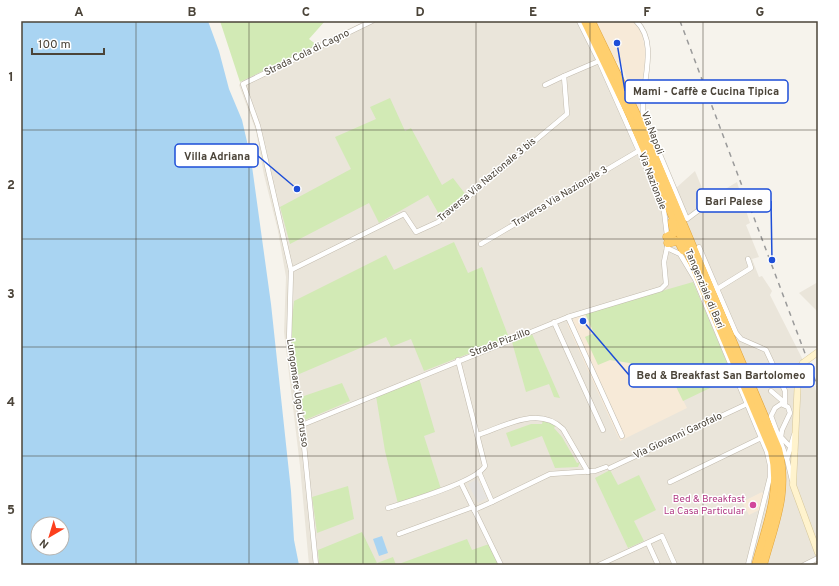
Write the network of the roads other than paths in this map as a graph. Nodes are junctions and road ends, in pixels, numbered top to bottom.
1 (372, 21) edge
2 (578, 21) edge
3 (585, 21) edge
4 (591, 21) edge
5 (636, 21) edge
6 (599, 61) junction
7 (564, 76) junction
8 (243, 84) joint
9 (545, 85) dead end
10 (640, 150) junction
11 (707, 204) dead end
12 (672, 212) junction
13 (667, 243) junction
14 (481, 244) dead end
15 (699, 247) dead end
16 (748, 259) dead end
17 (291, 270) junction
18 (700, 280) junction
19 (717, 289) junction
20 (568, 317) junction
21 (554, 322) junction
22 (818, 352) edge
23 (458, 360) junction
24 (771, 391) dead end
25 (747, 404) junction
26 (785, 404) junction
27 (302, 425) junction
28 (603, 430) dead end
29 (796, 430) junction
30 (478, 435) junction
31 (622, 436) dead end
32 (761, 438) junction
33 (793, 439) junction
34 (785, 441) junction
35 (793, 449) junction
36 (787, 459) junction
37 (794, 460) junction
38 (479, 472) junction
39 (588, 472) junction
40 (670, 482) dead end
41 (462, 483) junction
42 (793, 485) junction
43 (492, 502) junction
44 (388, 508) dead end
45 (473, 508) junction
46 (399, 534) dead end
47 (648, 543) junction
48 (818, 553) edge
49 (818, 558) edge
50 (761, 564) edge
51 (316, 565) edge
52 (501, 565) edge
53 (598, 565) edge
54 (658, 565) edge
55 (675, 565) edge
56 (748, 565) edge
57 (804, 565) edge

1 - 8 street, Strada Cola di Cagno
2 - 6 street, Via Nazionale
3 - 12 highway, Tangenziale di Bari
4 - 50 highway, Tangenziale di Bari
5 - 11 street, Via Napoli
6 - 7 street
6 - 10 street, Via Nazionale
7 - 9 street
7 - 17 street, Traversa Via Nazionale 3 bis
8 - 17 street, Lungomare Ugo Lorusso
10 - 13 street, Via Nazionale
10 - 14 street, Traversa Via Nazionale 3
12 - 13 highway
12 - 18 highway, Tangenziale di Bari
13 - 18 highway
13 - 20 street, Strada Pizzillo
13 - 25 street
15 - 19 street
16 - 19 street
17 - 27 street, Lungomare Ugo Lorusso
18 - 50 highway, Tangenziale di Bari
19 - 26 street
20 - 21 street, Strada Pizzillo
20 - 31 street
21 - 23 street, Strada Pizzillo
21 - 28 street
22 - 29 street, bridge
23 - 27 street, Strada Pizzillo
23 - 30 street
24 - 26 street
25 - 32 street
25 - 39 street, Via Giovanni Garofalo
26 - 34 street
26 - 36 street
27 - 51 street, Lungomare Ugo Lorusso
29 - 33 street
29 - 35 street
30 - 38 street
30 - 39 street
32 - 40 street
32 - 56 street
33 - 34 street
33 - 35 street
34 - 35 street
35 - 36 street
35 - 37 street
36 - 37 street
36 - 42 street
37 - 42 street
38 - 41 street
38 - 43 street
39 - 43 street, Via Giovanni Garofalo
41 - 44 street
41 - 45 street
42 - 48 street
43 - 45 street, Via Giovanni Garofalo
45 - 46 street, Via Giovanni Garofalo
45 - 52 street
47 - 53 street
47 - 54 street
47 - 55 street
49 - 57 street

